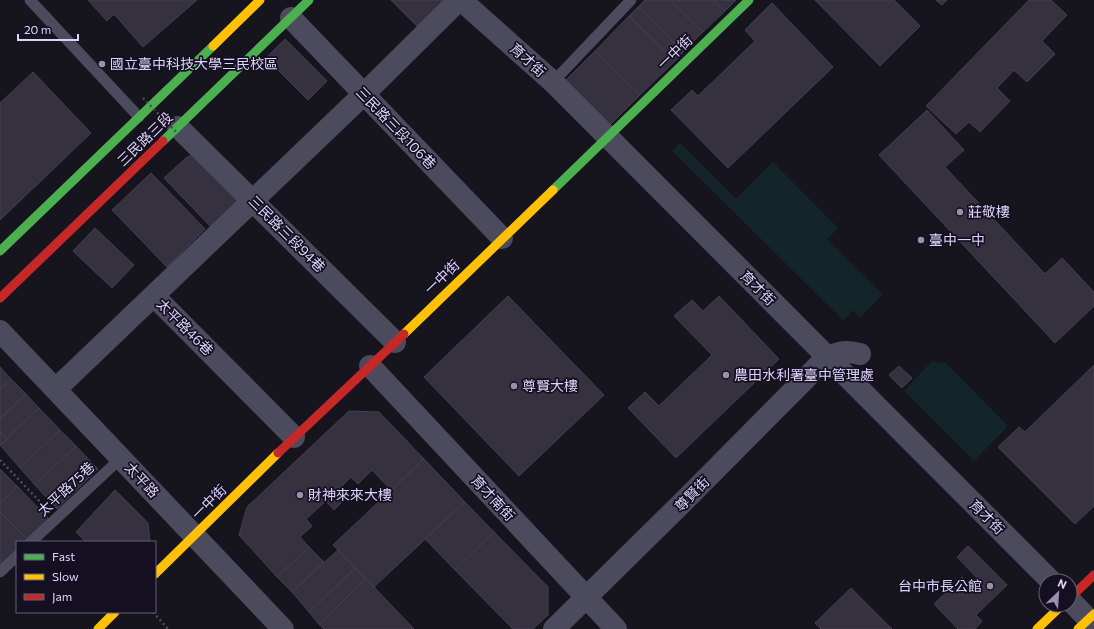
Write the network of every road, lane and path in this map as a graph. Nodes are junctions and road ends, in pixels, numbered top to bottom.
1 (30, 0) edge
2 (260, 0) edge
3 (309, 0) edge
4 (460, 0) edge
5 (631, 0) edge
6 (749, 0) edge
7 (291, 18) junction
8 (552, 82) junction
9 (364, 94) junction
10 (143, 98) dead end
11 (139, 117) junction
12 (179, 132) junction
13 (607, 137) junction
14 (254, 200) junction
15 (502, 238) junction
16 (0, 251) edge
17 (154, 296) junction
18 (0, 298) edge
19 (0, 331) edge
20 (396, 342) junction
21 (860, 354) dead end
22 (827, 357) junction
23 (370, 366) junction
24 (56, 390) junction
25 (294, 437) junction
26 (121, 458) junction
27 (0, 460) edge
28 (56, 518) junction
29 (194, 536) junction
30 (32, 541) edge
31 (16, 557) edge
32 (0, 572) edge
33 (156, 573) edge
34 (1043, 573) edge
35 (1094, 575) edge
36 (1078, 591) edge
37 (586, 598) junction
38 (1078, 609) edge
39 (114, 613) edge
40 (154, 613) edge
41 (1054, 613) edge
42 (1087, 621) edge
43 (98, 629) edge
44 (168, 629) edge
45 (283, 629) edge
46 (554, 629) edge
47 (616, 629) edge
48 (1037, 629) edge

1 - 11 lane
2 - 11 street, 三民路三段
3 - 7 street, 三民路三段
4 - 8 street, 育才街
4 - 9 street
5 - 8 lane
6 - 13 street, 一中街
7 - 9 street, 三民路三段106巷
7 - 12 street, 三民路三段
8 - 13 street, 育才街
9 - 14 street
9 - 15 street, 三民路三段106巷
10 - 12 path, bridge
11 - 16 street, 三民路三段
12 - 14 street, 三民路三段94巷
12 - 18 street, 三民路三段
13 - 15 street, 一中街
13 - 22 street, 育才街
14 - 17 street
14 - 20 street, 三民路三段94巷
15 - 20 street, 一中街
17 - 24 street, 太平路46巷
17 - 25 street, 太平路46巷
19 - 24 street, 太平路
20 - 23 street, 一中街
21 - 22 street
22 - 34 street, 育才街
22 - 37 street, 尊賢街
23 - 25 street, 一中街
23 - 37 street, 育才南街
24 - 26 street, 太平路
25 - 29 street, 一中街
26 - 28 lane, 太平路75巷
26 - 29 street, 太平路
27 - 28 path
28 - 30 lane, 太平路75巷
29 - 33 street, 一中街
29 - 45 street, 太平路
31 - 32 lane
35 - 36 street
37 - 46 street, 尊賢街
37 - 47 street, 育才南街
38 - 42 street
39 - 43 street
40 - 44 path
41 - 48 street

